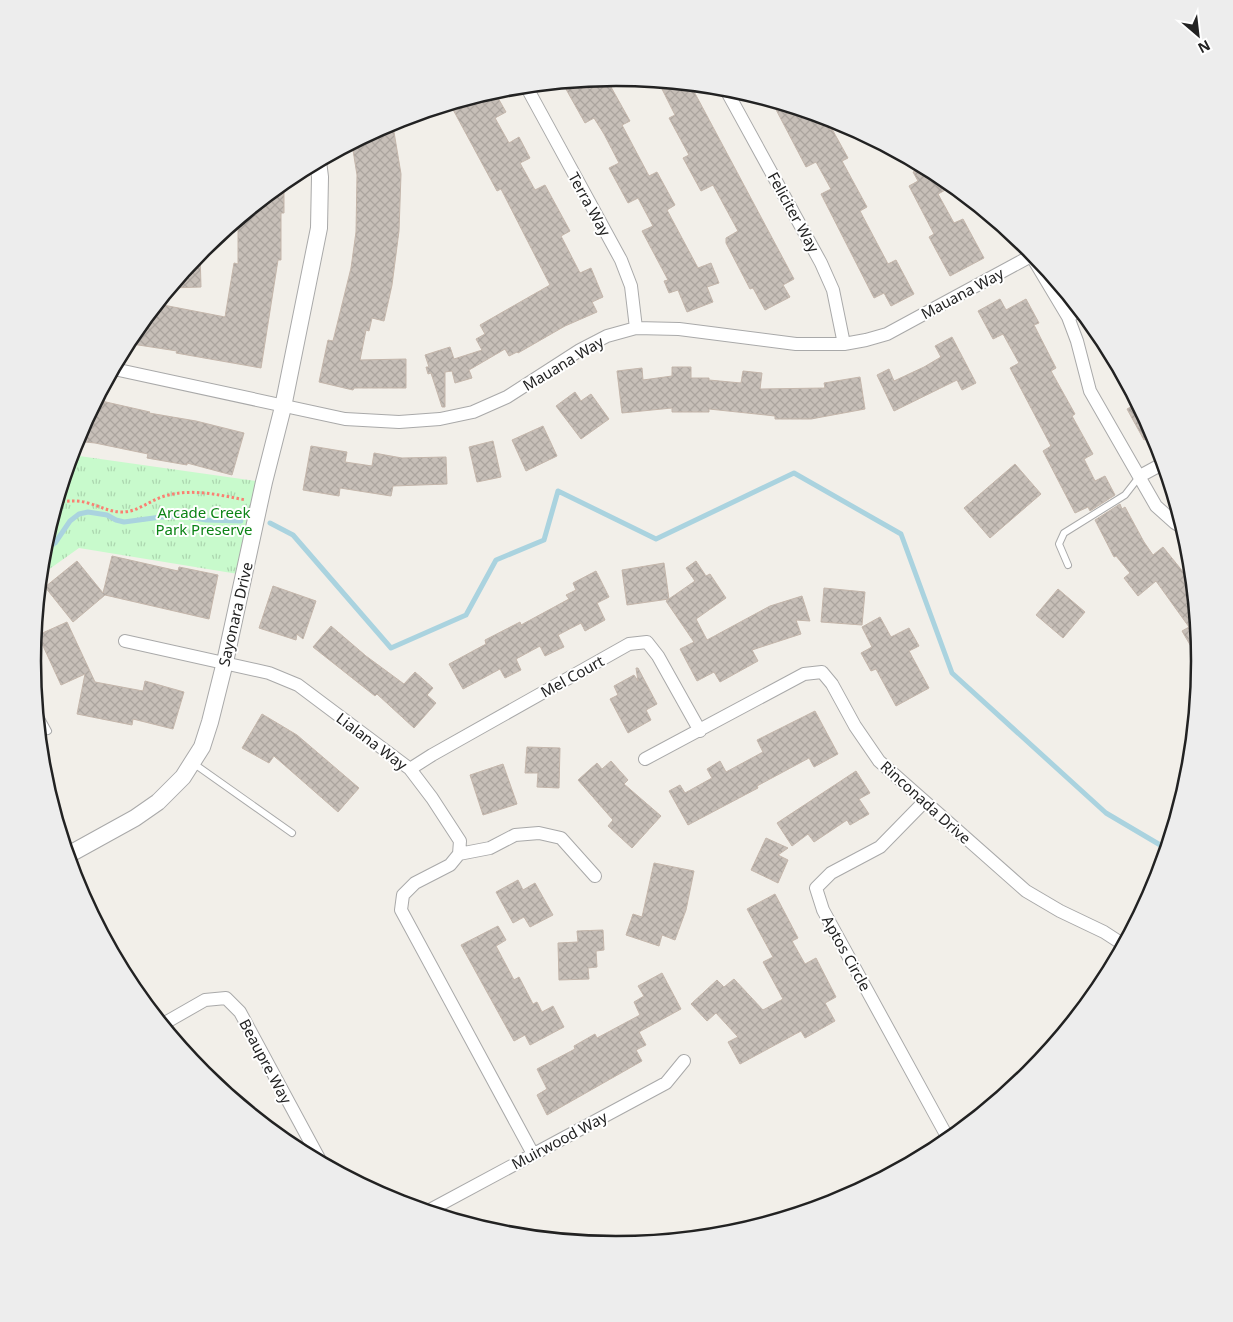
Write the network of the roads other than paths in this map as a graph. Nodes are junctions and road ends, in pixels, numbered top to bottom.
1 (530, 93) edge
2 (730, 97) edge
3 (319, 169) edge
4 (1022, 253) edge
5 (1044, 276) edge
6 (1075, 313) edge
7 (1068, 317) junction
8 (636, 328) junction
9 (844, 344) junction
10 (120, 370) edge
11 (284, 407) junction
12 (1157, 467) edge
13 (1140, 476) junction
14 (1175, 523) edge
15 (1068, 565) dead end
16 (125, 641) dead end
17 (225, 662) junction
18 (45, 725) edge
19 (48, 731) dead end
20 (700, 731) junction
21 (646, 758) dead end
22 (192, 762) junction
23 (410, 770) junction
24 (924, 802) junction
25 (292, 833) dead end
26 (74, 852) edge
27 (459, 854) junction
28 (595, 876) dead end
29 (1119, 942) edge
30 (168, 1021) edge
31 (684, 1061) dead end
32 (945, 1133) edge
33 (314, 1150) edge
34 (533, 1154) junction
35 (435, 1207) edge

1 - 8 street, Terra Way
2 - 9 street, Feliciter Way
3 - 11 street, Sayonara Drive
4 - 9 street, Mauana Way
5 - 7 street
6 - 7 street
7 - 13 street
8 - 9 street, Mauana Way
8 - 11 street, Mauana Way
10 - 11 street, Mauana Way
11 - 17 street, Sayonara Drive
12 - 13 street
13 - 14 street
13 - 15 lane
16 - 17 street, Lialana Way
17 - 22 street, Sayonara Drive
17 - 23 street, Lialana Way
18 - 19 lane
20 - 21 street, Rinconada Drive
20 - 23 street, Mel Court
20 - 24 street, Rinconada Drive
22 - 25 lane
22 - 26 street, Sayonara Drive
23 - 27 street, Lialana Way
24 - 29 street, Rinconada Drive
24 - 32 street, Aptos Circle
27 - 28 street
27 - 34 street
30 - 33 street, Beaupre Way
31 - 34 street, Muirwood Way
34 - 35 street, Muirwood Way

